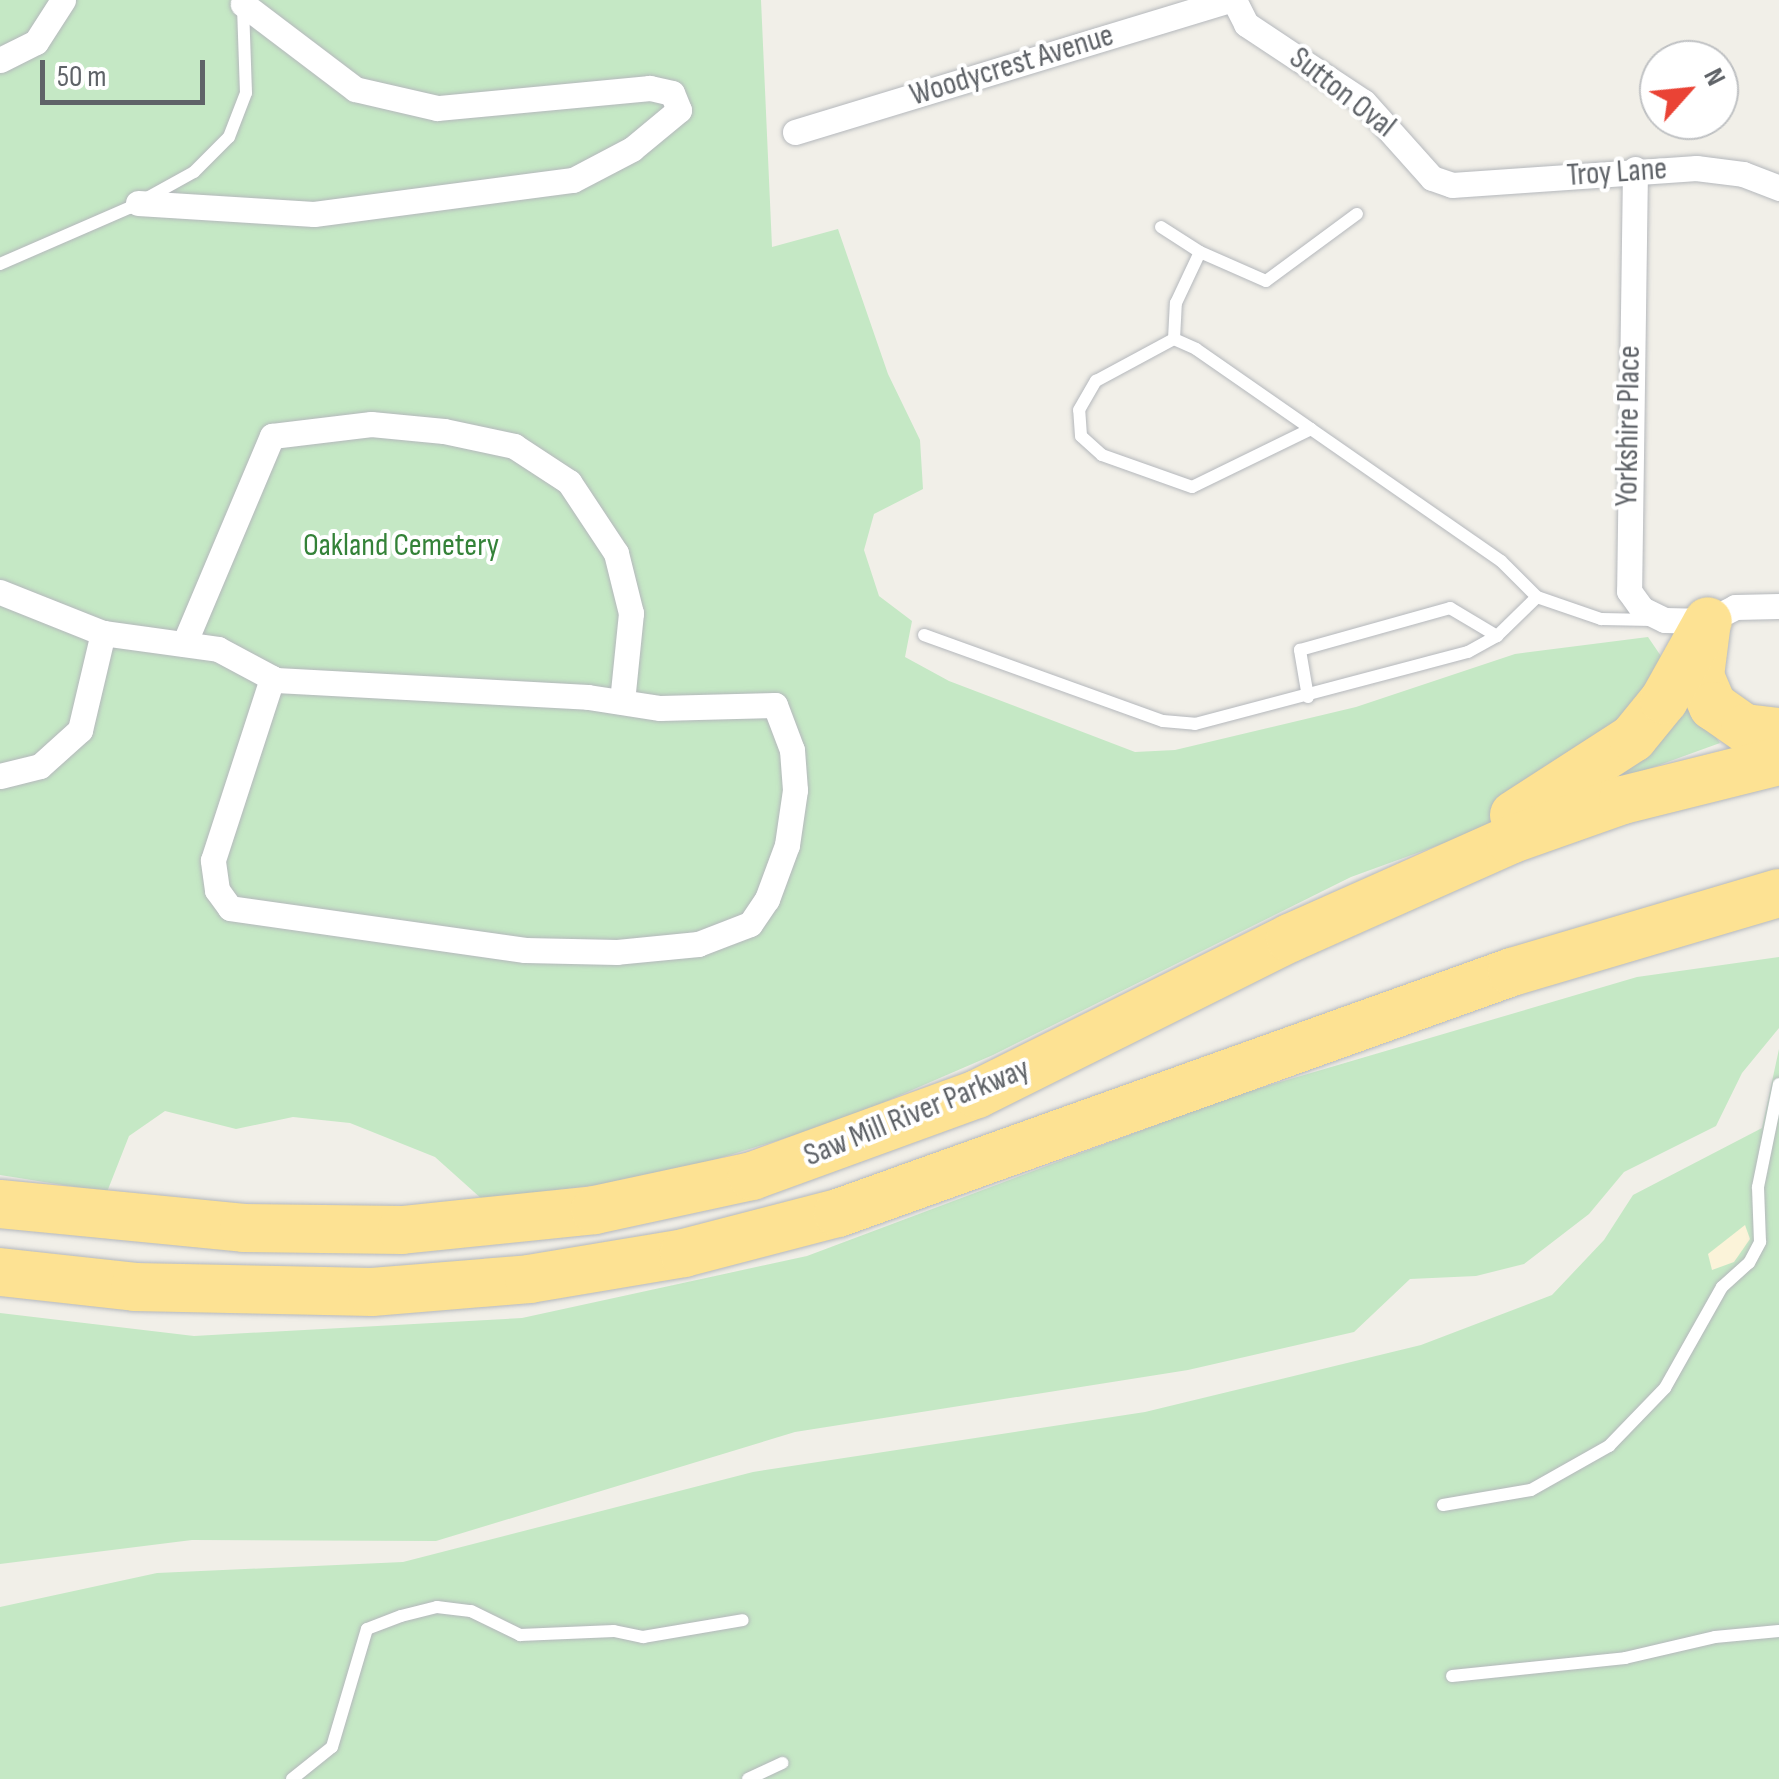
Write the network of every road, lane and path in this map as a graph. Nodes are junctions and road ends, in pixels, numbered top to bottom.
1 (63, 0) edge
2 (1231, 0) edge
3 (242, 2) edge
4 (0, 60) edge
5 (795, 132) dead end
6 (1634, 169) junction
7 (1452, 185) joint
8 (1779, 188) edge
9 (138, 203) junction
10 (1357, 214) dead end
11 (1160, 227) dead end
12 (1200, 252) junction
13 (0, 264) edge
14 (1174, 340) junction
15 (1311, 429) junction
16 (0, 592) edge
17 (1536, 597) junction
18 (1779, 606) edge
19 (1686, 620) junction
20 (102, 632) junction
21 (924, 635) dead end
22 (1496, 636) junction
23 (184, 644) junction
24 (272, 678) junction
25 (1308, 697) junction
26 (622, 702) junction
27 (1779, 732) edge
28 (1779, 761) edge
29 (0, 776) edge
30 (1779, 894) edge
31 (1360, 905) junction
32 (1779, 922) edge
33 (1588, 946) junction
34 (1779, 1084) edge
35 (0, 1204) edge
36 (0, 1272) edge
37 (1443, 1506) dead end
38 (743, 1620) dead end
39 (1779, 1631) edge
40 (1452, 1676) dead end
41 (783, 1763) dead end
42 (292, 1779) edge
43 (748, 1779) edge

1 - 4 street
2 - 5 street, Woodycrest Avenue
2 - 7 street, Sutton Oval
3 - 9 lane
3 - 9 street
6 - 7 street, Troy Lane
6 - 8 street, Troy Lane
6 - 19 street, Yorkshire Place
9 - 13 lane
10 - 12 lane
11 - 12 lane
12 - 14 lane
14 - 15 lane
14 - 15 lane
15 - 17 lane
16 - 20 street
17 - 19 lane
17 - 22 lane
18 - 19 street
19 - 27 highway
19 - 31 highway
20 - 23 street
20 - 29 street
21 - 25 lane
22 - 25 lane
22 - 25 lane
23 - 24 street
23 - 26 street
24 - 26 street
24 - 26 street
28 - 31 highway, Saw Mill River Parkway
30 - 33 highway, Saw Mill River Parkway
31 - 35 highway, Saw Mill River Parkway
32 - 33 highway
33 - 36 highway, Saw Mill River Parkway
34 - 37 lane
38 - 42 lane
39 - 40 lane
41 - 43 lane

